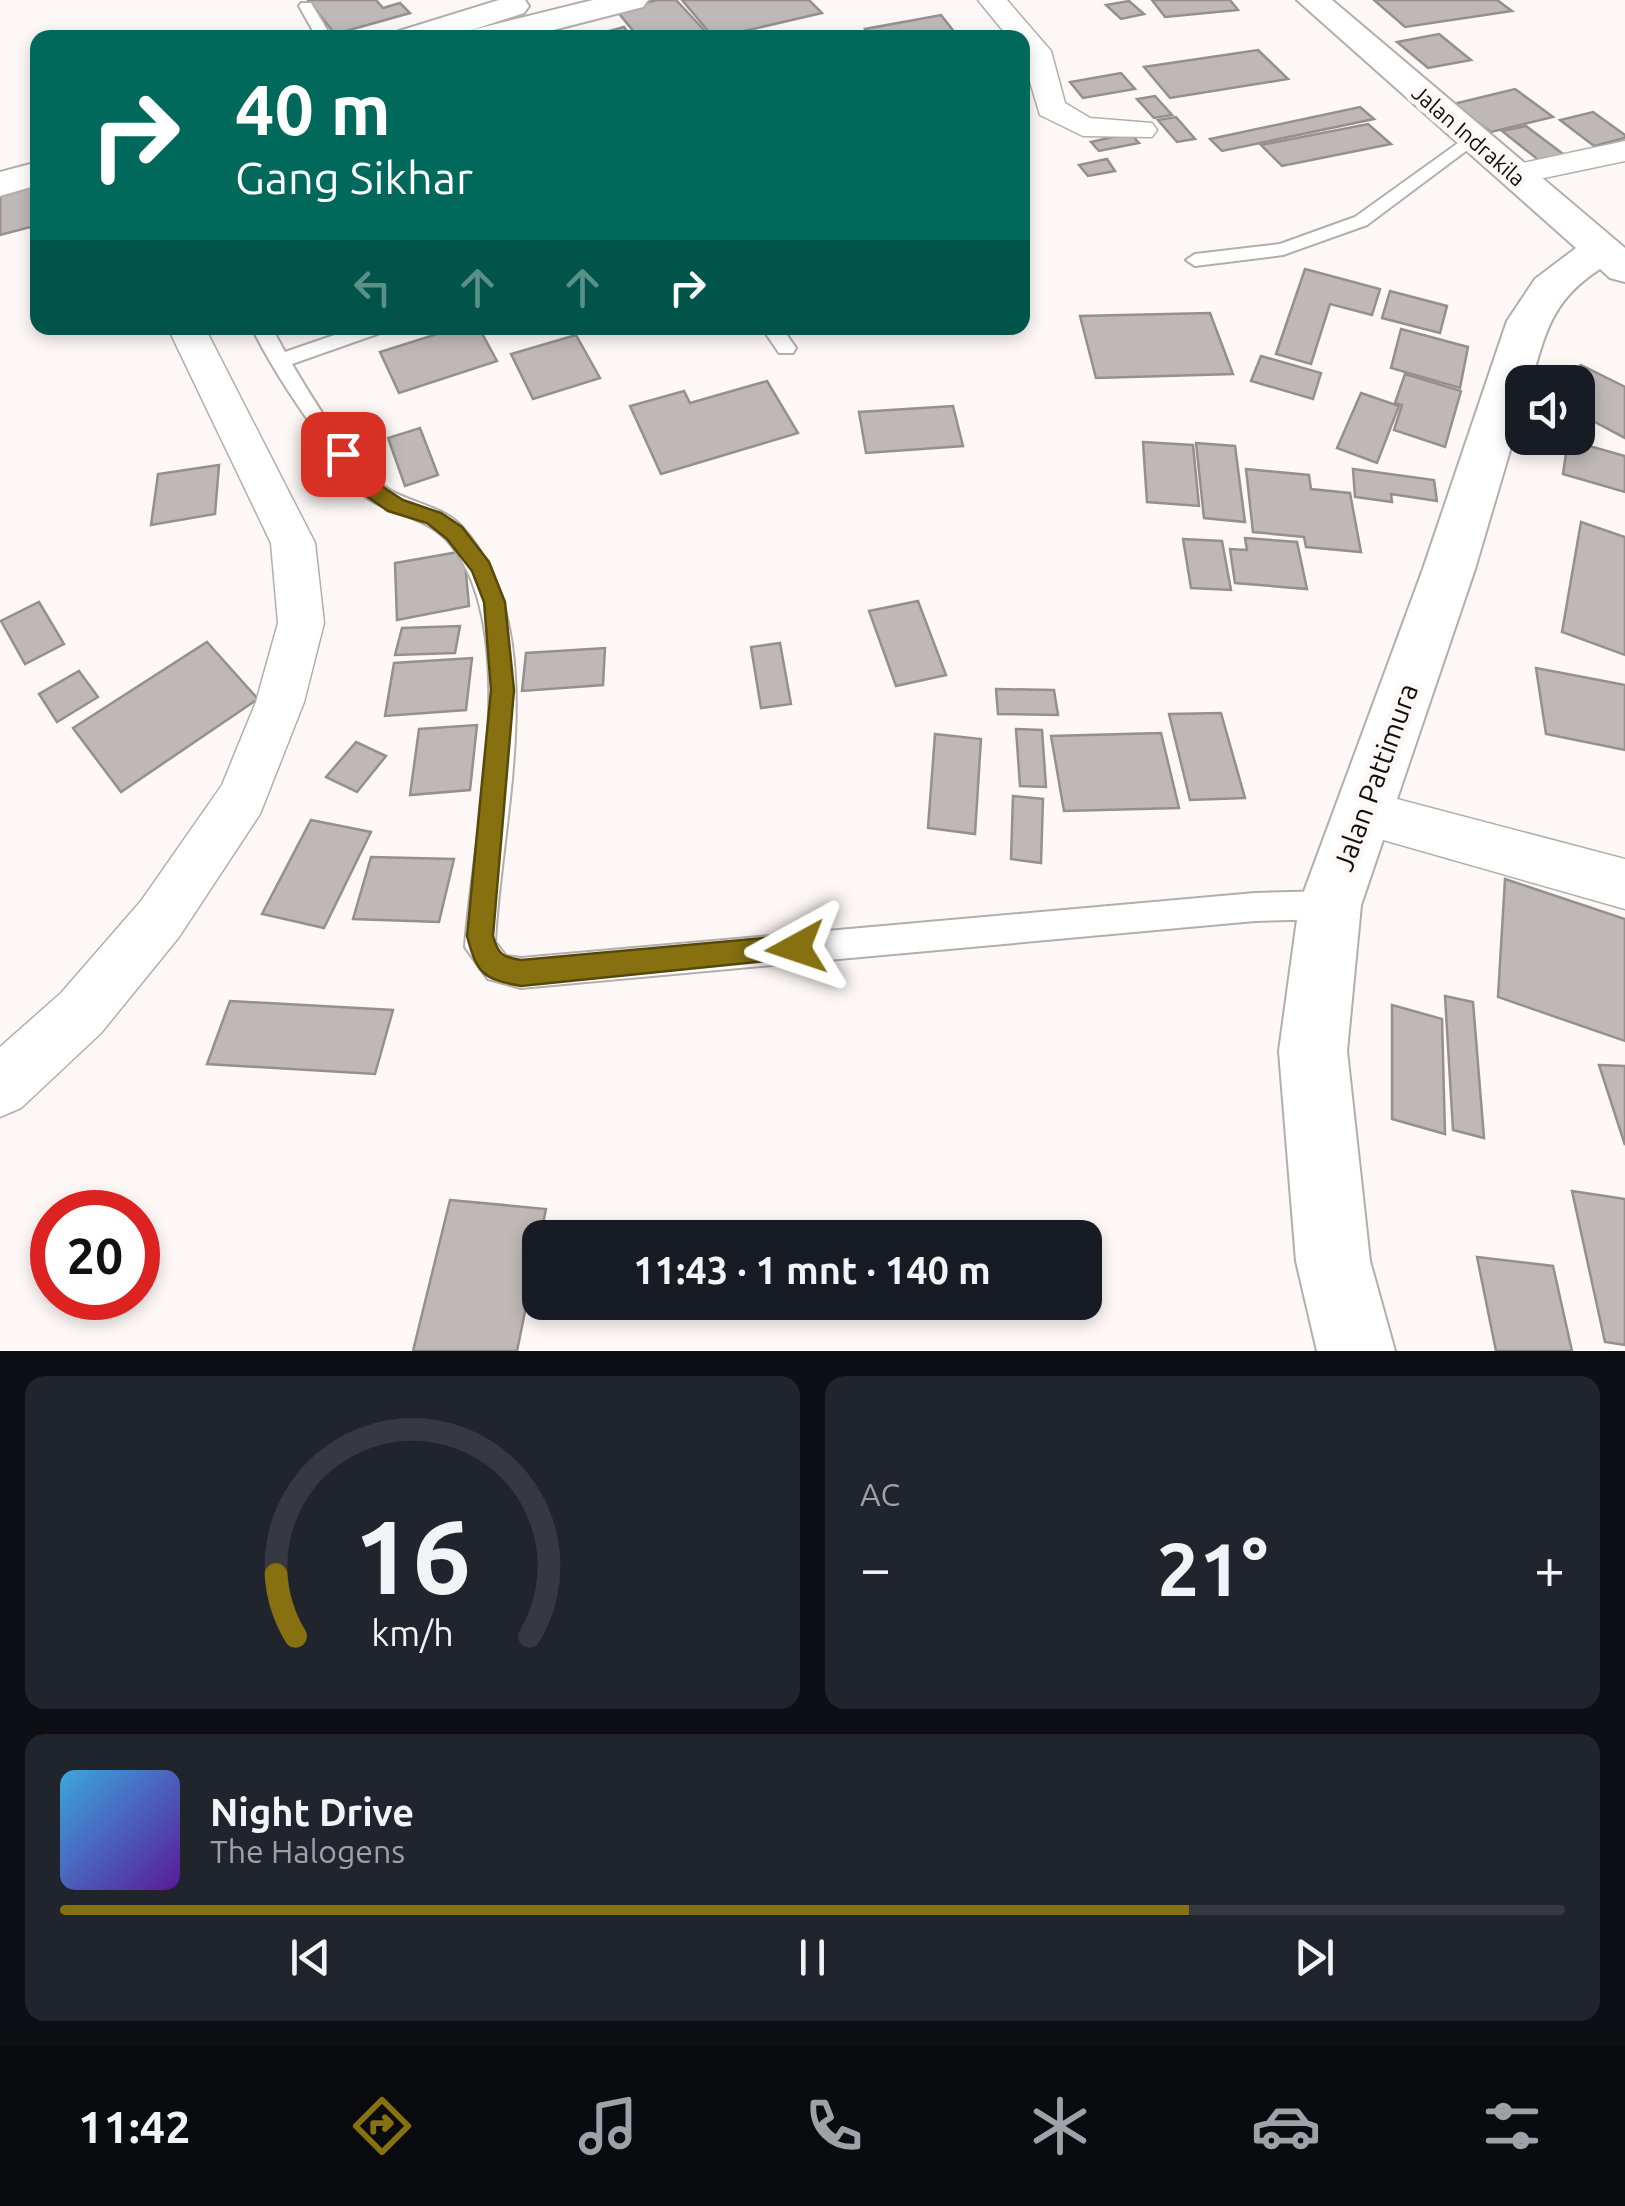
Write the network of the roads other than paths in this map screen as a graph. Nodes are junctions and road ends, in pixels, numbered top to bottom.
1 (632, 0) edge
2 (992, 0) edge
3 (1312, 0) edge
4 (306, 6) dead end
5 (540, 20) edge
6 (320, 30) edge
7 (468, 30) edge
8 (507, 30) edge
9 (1018, 30) edge
10 (1030, 44) edge
11 (1140, 130) dead end
12 (1472, 138) junction
13 (1625, 151) edge
14 (30, 154) edge
15 (0, 162) edge
16 (1516, 174) junction
17 (30, 176) edge
18 (0, 184) edge
19 (1613, 259) edge
20 (1195, 260) dead end
21 (189, 335) edge
22 (265, 335) edge
23 (353, 335) edge
24 (777, 335) edge
25 (786, 348) dead end
26 (278, 362) junction
27 (1362, 813) junction
28 (1625, 884) edge
29 (1330, 905) junction
30 (0, 1087) edge
31 (1356, 1351) edge

1 - 5 main road
2 - 9 street
3 - 12 main road, Jalan Indrakila
4 - 6 lane
5 - 7 main road
5 - 8 main road
10 - 11 street
12 - 16 main road, Jalan Indrakila
12 - 20 lane
13 - 16 street
14 - 15 main road
16 - 19 main road, Jalan Indrakila
17 - 18 main road
19 - 27 main road, Jalan Pattimura
21 - 30 street
22 - 26 lane
23 - 26 lane
24 - 25 lane
26 - 29 lane
27 - 28 street
27 - 29 main road, Jalan Pattimura
29 - 31 main road, Jalan Pattimura

